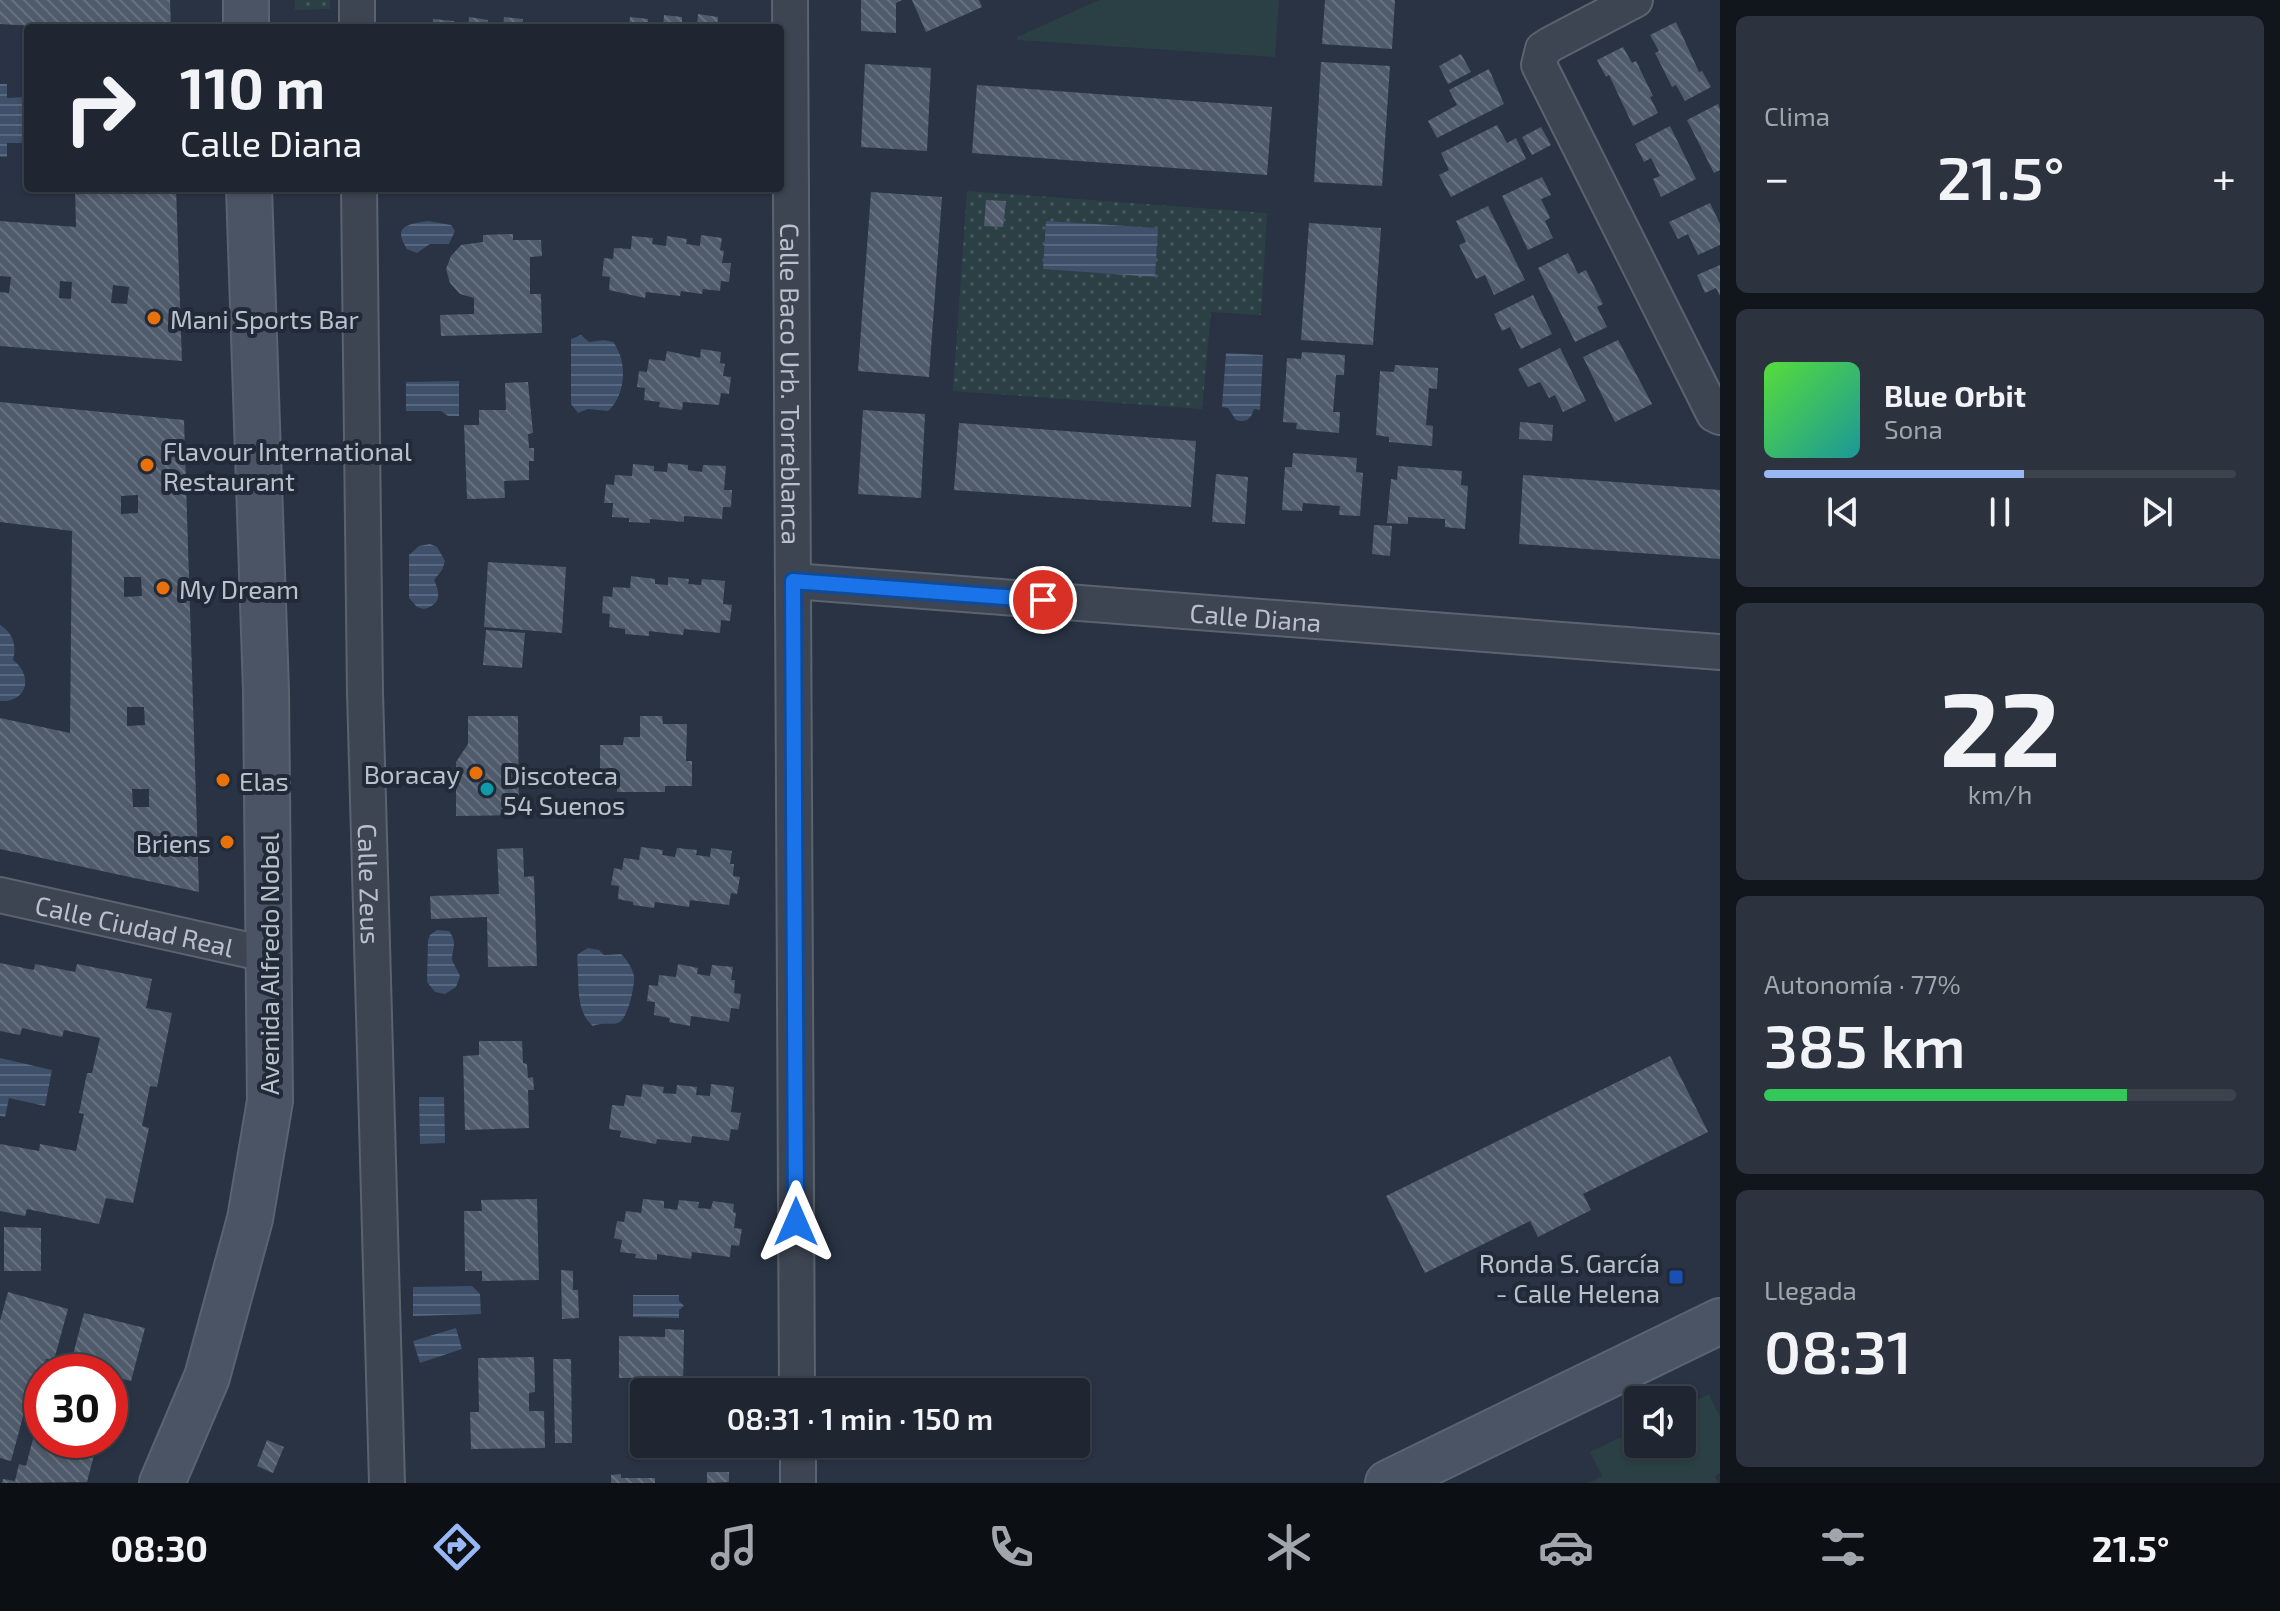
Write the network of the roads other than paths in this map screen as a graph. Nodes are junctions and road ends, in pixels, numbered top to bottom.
1 (246, 0) edge
2 (357, 0) edge
3 (790, 0) edge
4 (1635, 0) edge
5 (246, 24) edge
6 (357, 24) edge
7 (249, 192) edge
8 (359, 192) edge
9 (1720, 417) edge
10 (793, 581) junction
11 (1720, 652) edge
12 (0, 895) edge
13 (270, 955) junction
14 (1720, 1321) edge
15 (797, 1378) edge
16 (798, 1458) edge
17 (162, 1483) edge
18 (387, 1483) edge
19 (798, 1483) edge
20 (1388, 1483) edge

1 - 5 main road
2 - 6 street
3 - 10 street, Calle Baco Urb. Torreblanca
4 - 9 street
7 - 13 main road, Avenida Alfredo Nobel
8 - 18 street, Calle Zeus
10 - 11 street, Calle Diana
10 - 15 street, Calle Baco Urb. Torreblanca
12 - 13 street, Calle Ciudad Real
13 - 17 main road, Avenida Alfredo Nobel
14 - 20 main road
16 - 19 street

